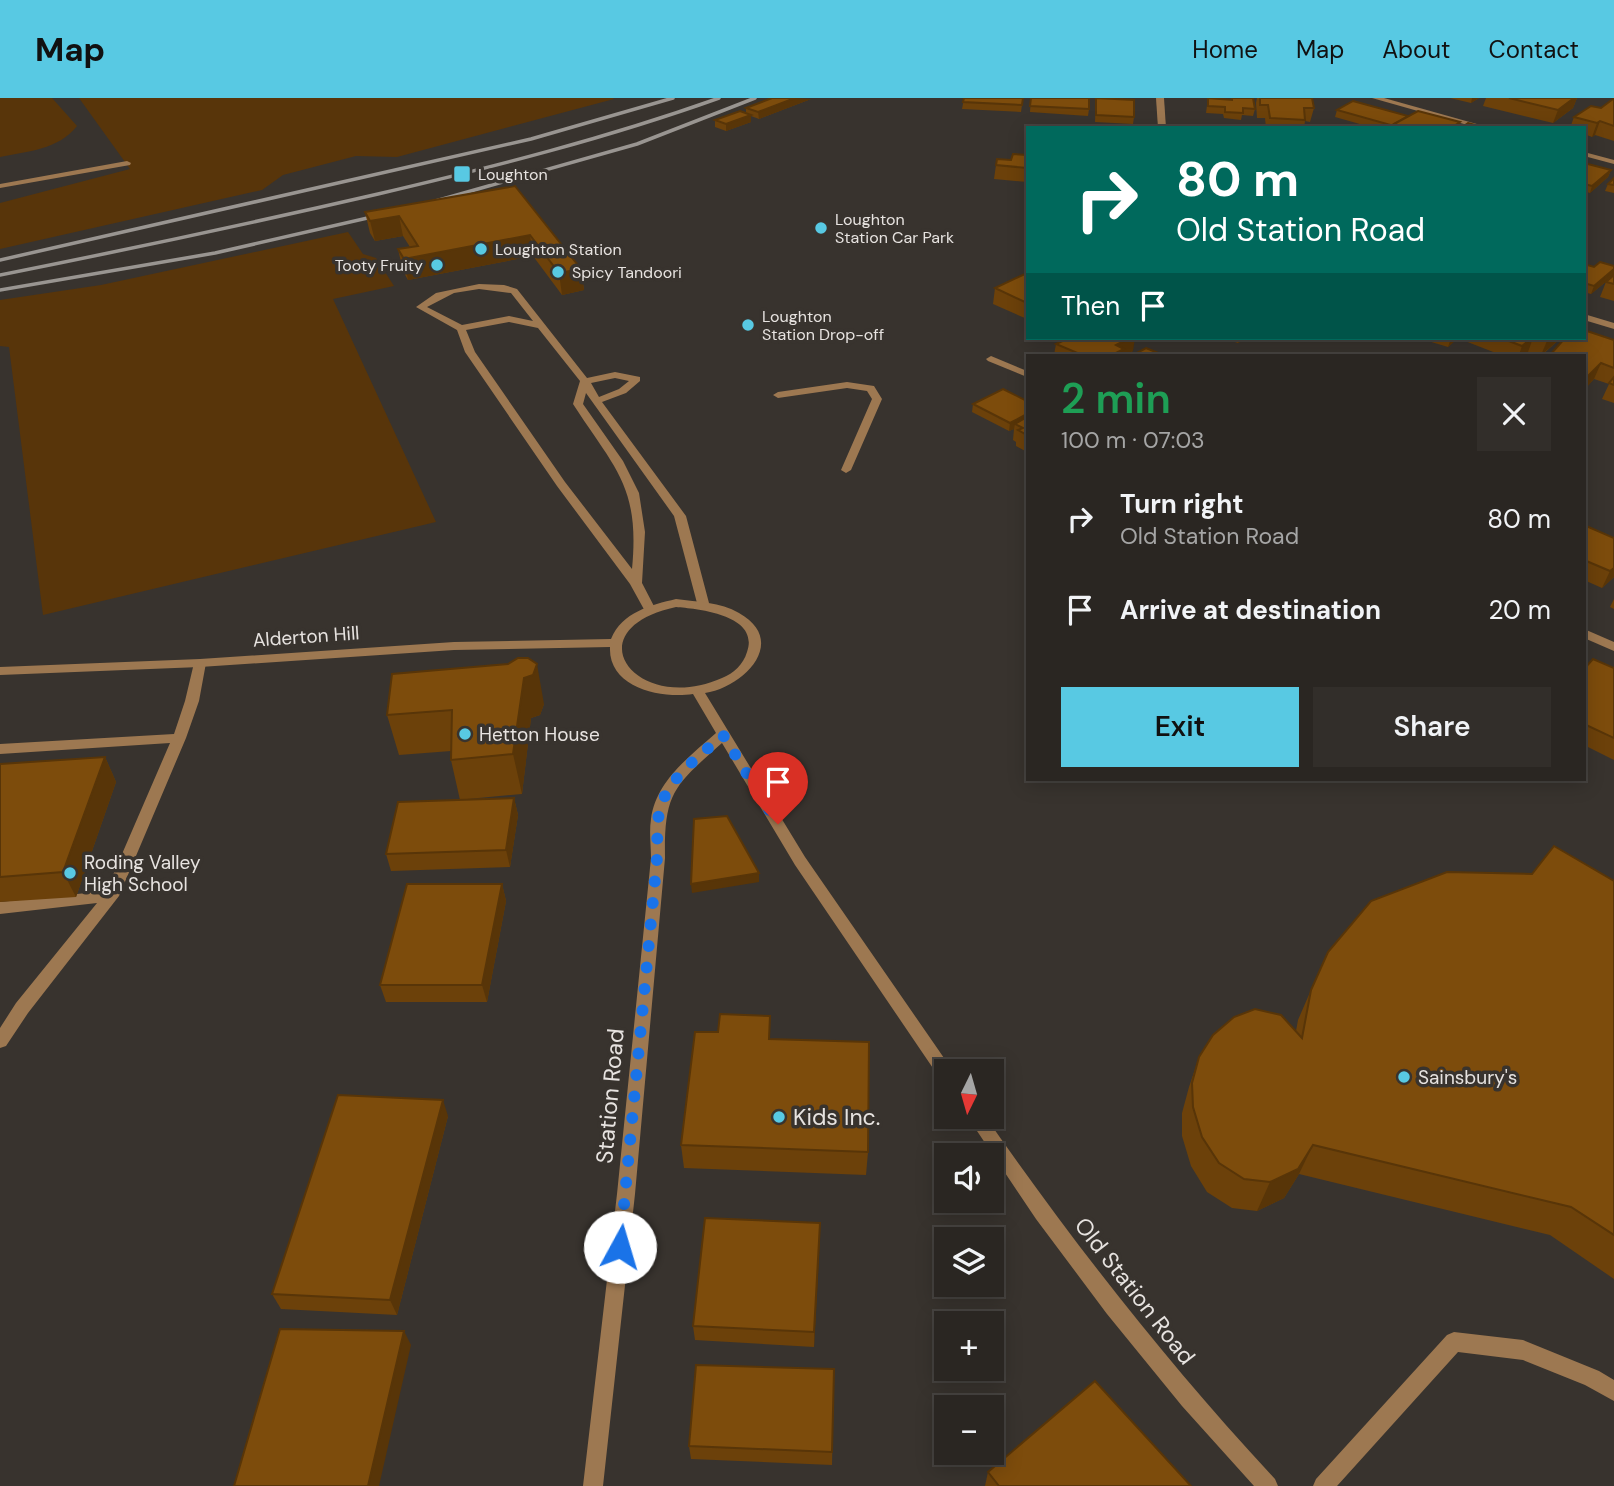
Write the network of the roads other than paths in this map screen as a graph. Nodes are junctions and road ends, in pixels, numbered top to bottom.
1 (1160, 98) edge
2 (1376, 98) edge
3 (1161, 126) edge
4 (1480, 126) edge
5 (1586, 155) edge
6 (1614, 162) edge
7 (127, 163) dead end
8 (0, 186) edge
9 (1586, 318) edge
10 (542, 326) junction
11 (1614, 327) edge
12 (461, 328) junction
13 (991, 359) dead end
14 (1026, 374) edge
15 (585, 381) junction
16 (778, 395) dead end
17 (596, 401) junction
18 (846, 470) dead end
19 (636, 583) junction
20 (703, 603) junction
21 (650, 610) junction
22 (1586, 634) edge
23 (615, 643) junction
24 (1614, 647) edge
25 (200, 663) junction
26 (0, 671) edge
27 (698, 691) junction
28 (723, 735) junction
29 (179, 738) junction
30 (0, 749) edge
31 (111, 895) junction
32 (0, 908) edge
33 (0, 1041) edge
34 (936, 1059) edge
35 (984, 1129) edge
36 (1614, 1391) edge
37 (593, 1486) edge
38 (1268, 1486) edge
39 (1324, 1486) edge

1 - 3 street
2 - 4 street
5 - 6 street
7 - 8 street
9 - 11 street
10 - 12 street
10 - 12 street
10 - 15 street
12 - 19 street
13 - 14 street
15 - 17 street
15 - 17 street
15 - 19 street
16 - 18 street
17 - 20 street
19 - 21 street
20 - 21 street
20 - 27 street
21 - 23 street
22 - 24 street
23 - 25 street, Alderton Hill
23 - 27 street
25 - 26 street, Alderton Hill
25 - 29 street
27 - 28 street
28 - 34 street
28 - 37 street, Station Road
29 - 30 street
29 - 31 street
31 - 32 street
31 - 33 street
35 - 38 street, Old Station Road
36 - 39 street

